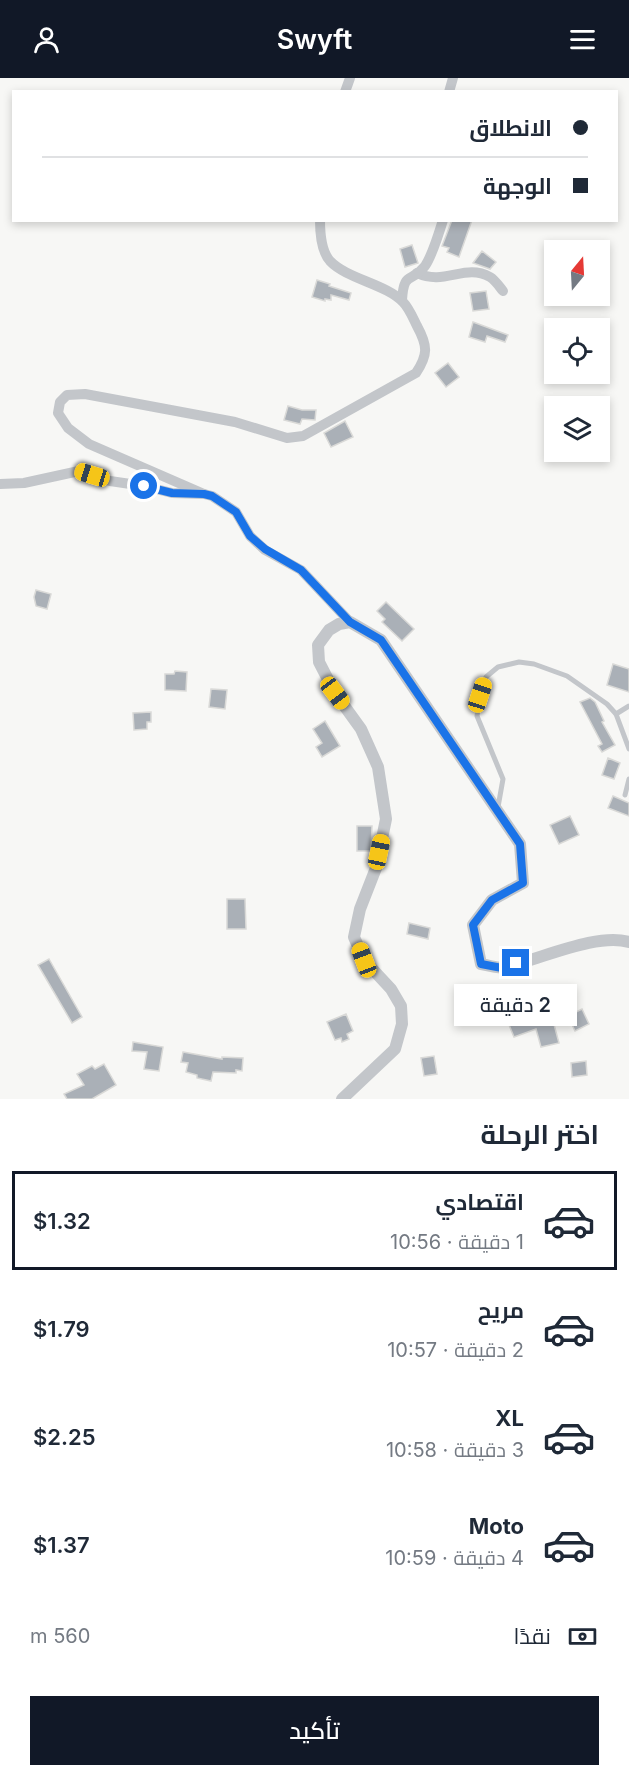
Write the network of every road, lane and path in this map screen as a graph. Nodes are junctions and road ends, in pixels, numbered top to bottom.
1 (320, 222) edge
2 (442, 222) edge
3 (417, 273) junction
4 (503, 291) dead end
5 (402, 300) junction
6 (0, 484) edge
7 (204, 494) junction
8 (350, 622) junction
9 (629, 706) edge
10 (616, 714) junction
11 (629, 749) edge
12 (629, 779) edge
13 (625, 795) dead end
14 (498, 812) junction
15 (629, 942) edge
16 (342, 1099) edge

1 - 5 street
2 - 3 street
3 - 4 street
3 - 5 street
5 - 7 street
6 - 7 street
7 - 8 street
8 - 14 street
8 - 16 street
9 - 10 lane
10 - 11 lane
10 - 14 lane
12 - 13 lane
14 - 15 street

